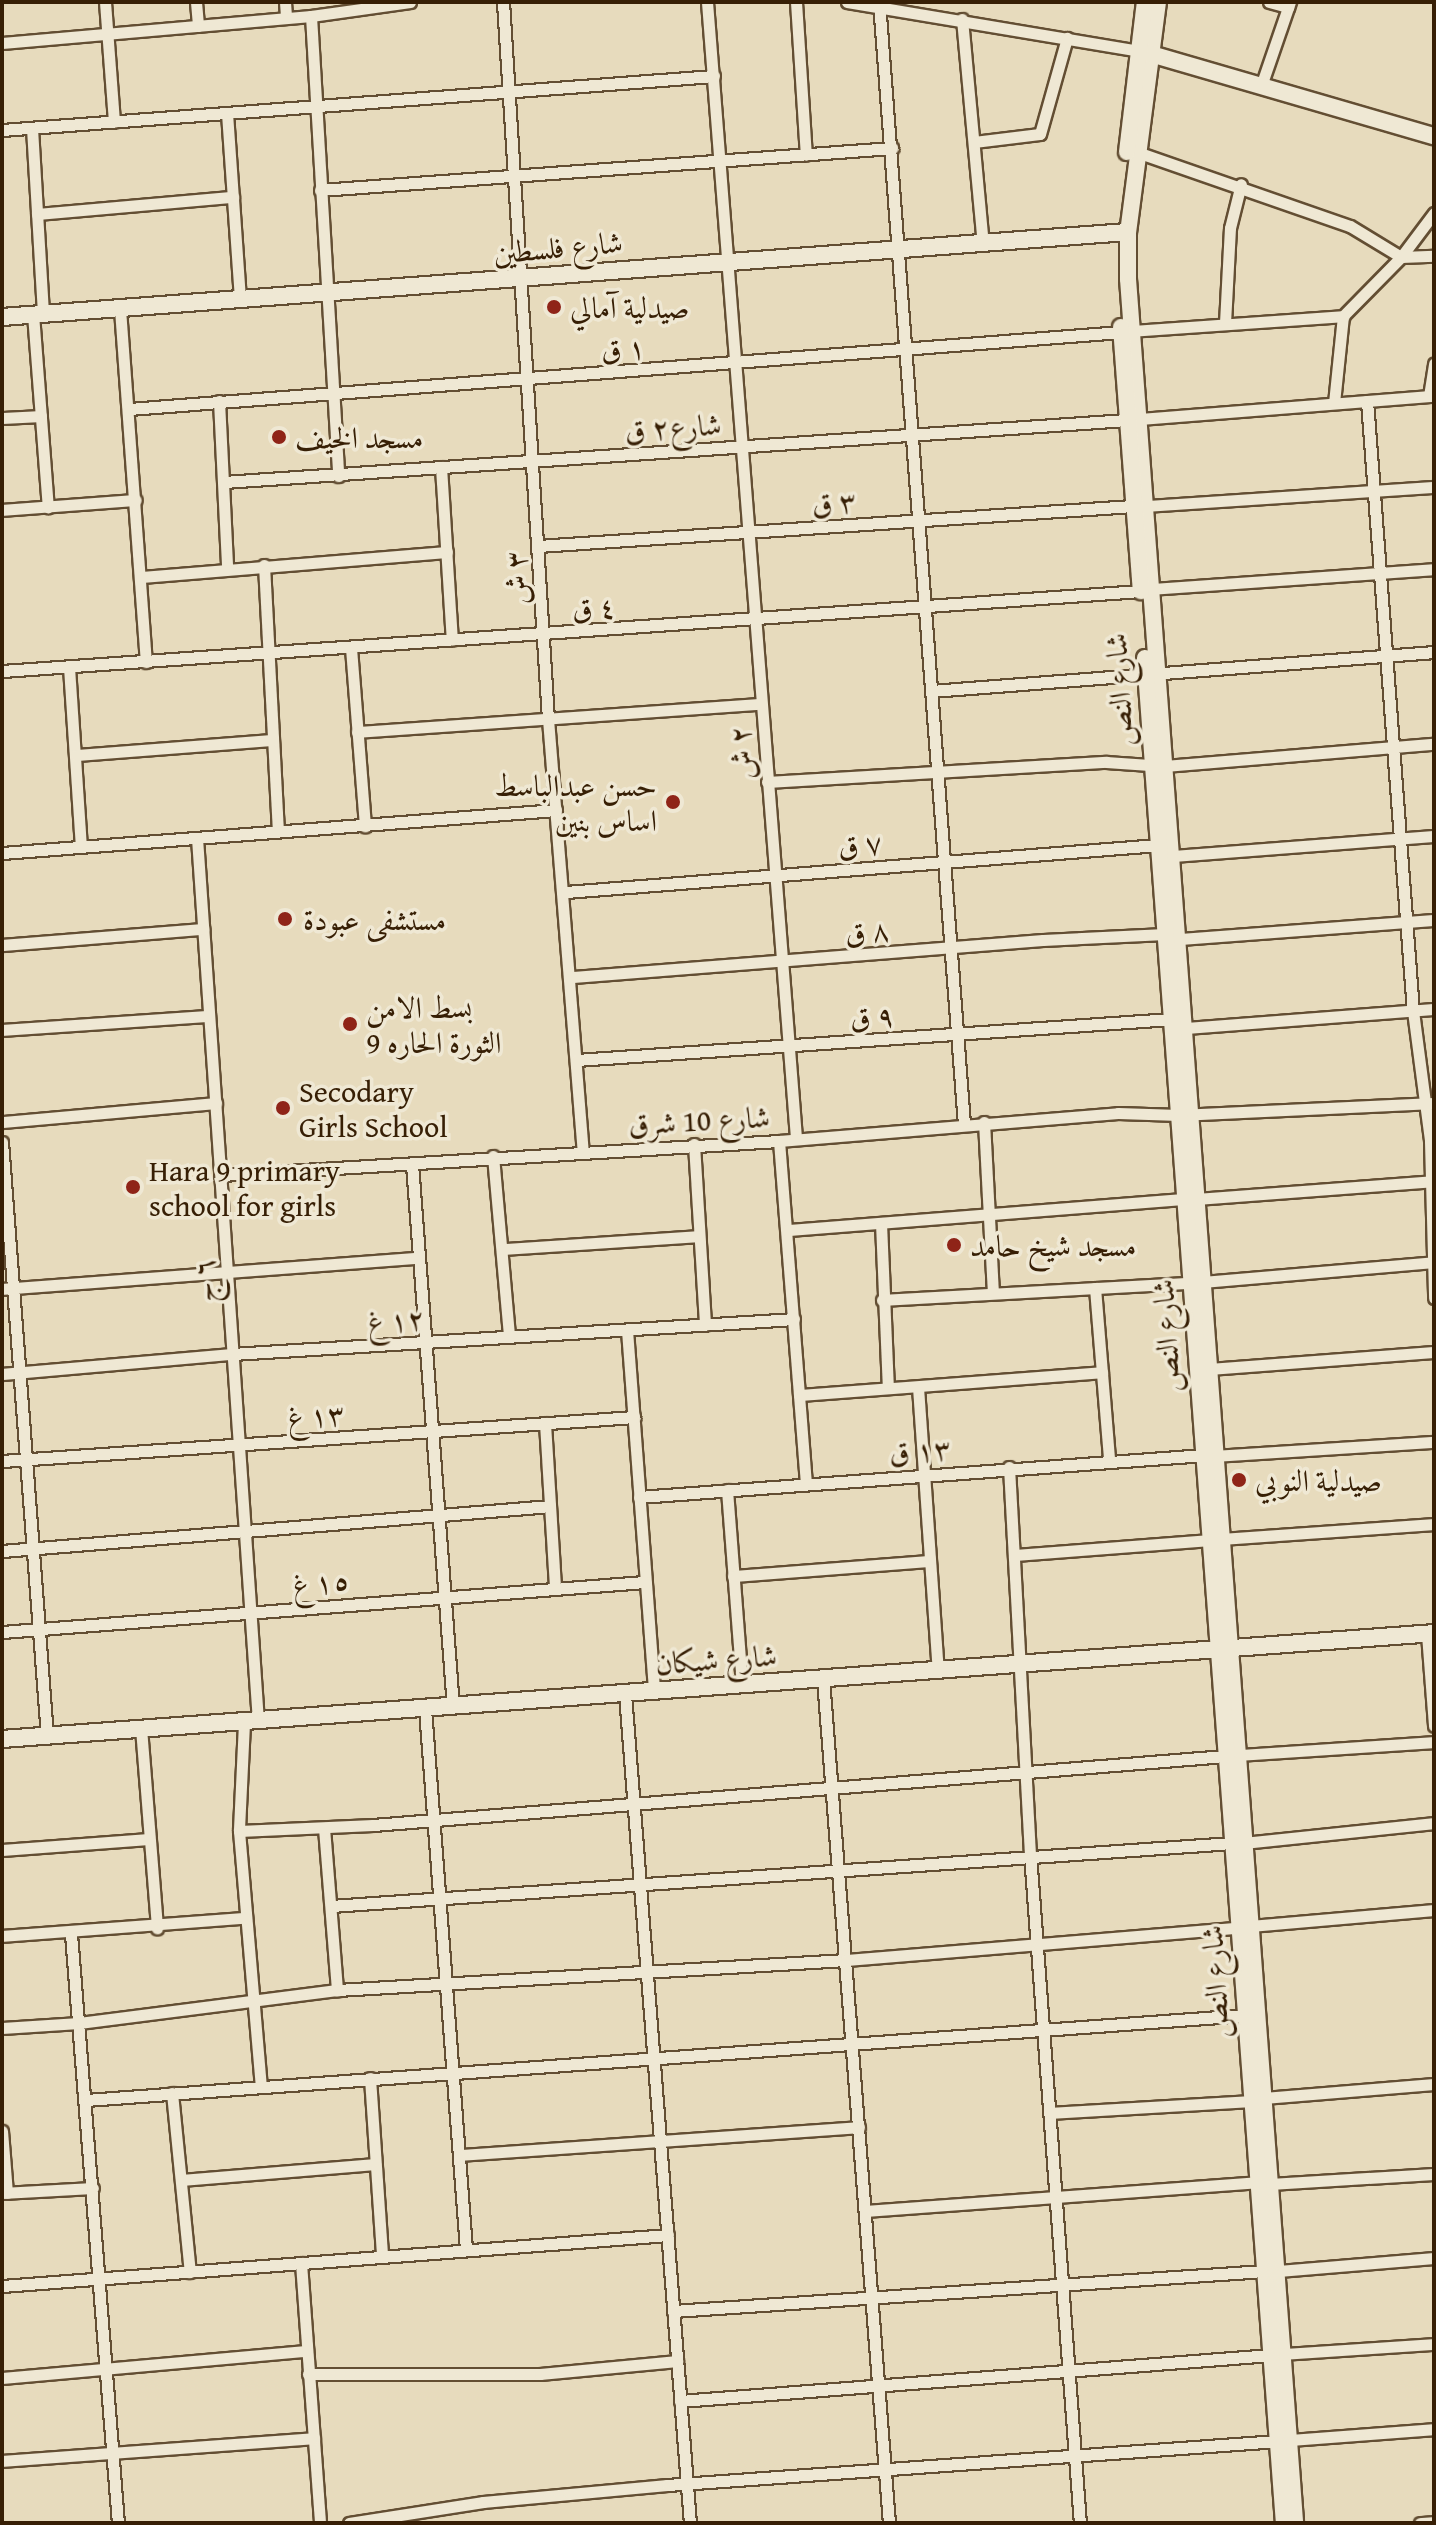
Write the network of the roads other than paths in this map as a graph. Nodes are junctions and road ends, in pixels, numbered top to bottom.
1 (105, 2) edge
2 (196, 2) edge
3 (285, 2) edge
4 (410, 2) edge
5 (503, 2) edge
6 (707, 2) edge
7 (796, 2) edge
8 (847, 2) edge
9 (1145, 2) edge
10 (1158, 2) edge
11 (1269, 2) edge
12 (1289, 4) edge
13 (880, 5) edge
14 (311, 16) junction
15 (286, 18) junction
16 (962, 19) junction
17 (198, 26) junction
18 (107, 34) junction
19 (1067, 38) junction
20 (2, 43) edge
21 (1146, 52) junction
22 (714, 76) junction
23 (1261, 86) junction
24 (507, 92) junction
25 (316, 106) junction
26 (227, 113) junction
27 (114, 122) junction
28 (32, 128) junction
29 (2, 130) edge
30 (1434, 136) edge
31 (974, 142) junction
32 (892, 148) junction
33 (1137, 152) junction
34 (806, 155) junction
35 (721, 161) junction
36 (511, 176) junction
37 (1241, 184) junction
38 (320, 190) junction
39 (233, 197) junction
40 (1434, 213) edge
41 (37, 214) junction
42 (1123, 233) junction
43 (983, 244) junction
44 (902, 251) junction
45 (1434, 256) edge
46 (1401, 257) junction
47 (729, 262) junction
48 (520, 278) junction
49 (326, 294) junction
50 (240, 301) junction
51 (120, 309) junction
52 (38, 314) junction
53 (1343, 316) junction
54 (2, 317) edge
55 (1225, 323) junction
56 (1126, 332) junction
57 (905, 348) junction
58 (1434, 363) edge
59 (738, 364) junction
60 (527, 379) junction
61 (331, 394) junction
62 (1431, 396) edge
63 (219, 401) junction
64 (1367, 401) junction
65 (1334, 403) junction
66 (129, 409) junction
67 (41, 416) junction
68 (2, 418) edge
69 (1132, 419) junction
70 (912, 433) junction
71 (744, 446) junction
72 (533, 461) junction
73 (441, 467) junction
74 (338, 476) junction
75 (224, 482) junction
76 (1434, 487) edge
77 (1372, 491) junction
78 (136, 500) junction
79 (1139, 506) junction
80 (48, 507) junction
81 (2, 510) edge
82 (921, 519) junction
83 (751, 532) junction
84 (538, 546) junction
85 (447, 552) junction
86 (264, 565) junction
87 (227, 567) junction
88 (1434, 569) edge
89 (1380, 573) junction
90 (141, 577) junction
91 (1146, 590) junction
92 (926, 604) junction
93 (757, 621) junction
94 (543, 634) junction
95 (452, 640) junction
96 (351, 648) junction
97 (1434, 652) edge
98 (269, 654) junction
99 (1388, 656) junction
100 (146, 662) junction
101 (69, 667) junction
102 (2, 671) edge
103 (1152, 674) junction
104 (931, 691) junction
105 (761, 704) junction
106 (548, 719) junction
107 (357, 732) junction
108 (272, 740) junction
109 (1434, 744) edge
110 (1395, 748) junction
111 (76, 755) junction
112 (1158, 765) junction
113 (938, 774) junction
114 (767, 782) junction
115 (556, 810) junction
116 (365, 826) junction
117 (278, 831) junction
118 (1434, 836) edge
119 (197, 838) junction
120 (1401, 838) junction
121 (1158, 845) junction
122 (81, 847) junction
123 (2, 853) edge
124 (1172, 856) junction
125 (944, 861) junction
126 (775, 875) junction
127 (566, 892) junction
128 (1434, 920) edge
129 (1407, 922) junction
130 (203, 929) junction
131 (1172, 936) junction
132 (2, 945) edge
133 (951, 948) junction
134 (781, 963) junction
135 (573, 977) junction
136 (1434, 1009) edge
137 (1413, 1011) junction
138 (209, 1016) junction
139 (1178, 1024) junction
140 (2, 1030) edge
141 (959, 1034) junction
142 (787, 1047) junction
143 (576, 1060) junction
144 (216, 1103) junction
145 (1429, 1103) edge
146 (1185, 1115) junction
147 (2, 1122) edge
148 (984, 1122) junction
149 (964, 1124) junction
150 (796, 1138) junction
151 (779, 1141) junction
152 (2, 1142) edge
153 (694, 1144) junction
154 (583, 1150) junction
155 (493, 1156) junction
156 (412, 1164) junction
157 (221, 1175) junction
158 (1433, 1181) edge
159 (1190, 1199) junction
160 (4, 1208) edge
161 (989, 1215) junction
162 (881, 1223) junction
163 (788, 1230) junction
164 (699, 1236) junction
165 (504, 1249) junction
166 (419, 1258) junction
167 (1433, 1262) edge
168 (228, 1271) junction
169 (1196, 1282) junction
170 (6, 1288) edge
171 (1095, 1288) junction
172 (993, 1293) junction
173 (1434, 1298) edge
174 (882, 1300) junction
175 (794, 1319) junction
176 (705, 1325) junction
177 (627, 1330) junction
178 (509, 1336) junction
179 (425, 1343) junction
180 (1434, 1352) edge
181 (232, 1354) junction
182 (1208, 1369) junction
183 (1102, 1372) junction
184 (18, 1373) junction
185 (2, 1374) edge
186 (918, 1387) junction
187 (888, 1388) junction
188 (799, 1395) junction
189 (634, 1417) junction
190 (545, 1423) junction
191 (431, 1430) junction
192 (1434, 1442) edge
193 (238, 1445) junction
194 (1209, 1456) junction
195 (26, 1459) junction
196 (1109, 1460) junction
197 (2, 1461) edge
198 (1009, 1467) junction
199 (924, 1473) junction
200 (806, 1482) junction
201 (727, 1490) junction
202 (639, 1497) junction
203 (550, 1506) junction
204 (439, 1516) junction
205 (1434, 1524) edge
206 (243, 1529) junction
207 (1215, 1540) junction
208 (33, 1550) junction
209 (2, 1551) edge
210 (1015, 1555) junction
211 (929, 1561) junction
212 (733, 1576) junction
213 (645, 1582) junction
214 (555, 1588) junction
215 (442, 1595) junction
216 (249, 1612) junction
217 (39, 1629) junction
218 (2, 1632) edge
219 (1430, 1633) edge
220 (1223, 1649) junction
221 (1020, 1664) junction
222 (938, 1671) junction
223 (823, 1679) junction
224 (742, 1685) junction
225 (654, 1691) junction
226 (625, 1694) junction
227 (453, 1707) junction
228 (425, 1709) junction
229 (251, 1722) junction
230 (1434, 1726) edge
231 (141, 1728) junction
232 (47, 1736) junction
233 (2, 1739) edge
234 (1434, 1742) edge
235 (1232, 1755) junction
236 (1025, 1772) junction
237 (832, 1788) junction
238 (633, 1801) junction
239 (433, 1818) junction
240 (1434, 1823) edge
241 (324, 1828) junction
242 (239, 1831) junction
243 (149, 1839) junction
244 (1238, 1843) junction
245 (2, 1850) edge
246 (1030, 1854) junction
247 (840, 1872) junction
248 (639, 1885) junction
249 (440, 1897) junction
250 (331, 1906) junction
251 (1434, 1910) edge
252 (244, 1918) junction
253 (1244, 1927) junction
254 (157, 1928) junction
255 (71, 1934) junction
256 (2, 1936) edge
257 (1038, 1944) junction
258 (846, 1960) junction
259 (646, 1969) junction
260 (446, 1983) junction
261 (337, 1990) junction
262 (252, 1998) junction
263 (1246, 2015) junction
264 (79, 2023) junction
265 (2, 2028) edge
266 (1045, 2028) junction
267 (854, 2044) junction
268 (655, 2057) junction
269 (454, 2071) junction
270 (370, 2078) junction
271 (1434, 2084) edge
272 (261, 2086) junction
273 (172, 2093) junction
274 (1257, 2099) junction
275 (86, 2100) junction
276 (1050, 2113) junction
277 (859, 2127) junction
278 (2, 2131) edge
279 (661, 2144) junction
280 (460, 2155) junction
281 (375, 2164) junction
282 (1434, 2174) edge
283 (181, 2180) junction
284 (1264, 2183) junction
285 (93, 2188) junction
286 (4, 2193) edge
287 (1056, 2197) junction
288 (865, 2211) junction
289 (668, 2235) junction
290 (466, 2249) junction
291 (382, 2256) junction
292 (1434, 2258) edge
293 (301, 2263) junction
294 (1271, 2271) junction
295 (190, 2272) junction
296 (100, 2279) junction
297 (1064, 2284) junction
298 (2, 2286) edge
299 (872, 2296) junction
300 (673, 2311) junction
301 (1434, 2344) edge
302 (306, 2351) junction
303 (1277, 2354) junction
304 (677, 2361) junction
305 (106, 2369) junction
306 (1069, 2371) junction
307 (308, 2374) junction
308 (2, 2378) edge
309 (879, 2385) junction
310 (680, 2401) junction
311 (1434, 2429) edge
312 (314, 2438) junction
313 (1284, 2440) junction
314 (112, 2452) junction
315 (1075, 2453) junction
316 (2, 2461) edge
317 (885, 2470) junction
318 (687, 2484) junction
319 (1434, 2522) edge
320 (118, 2523) edge
321 (320, 2523) edge
322 (349, 2523) edge
323 (690, 2523) edge
324 (889, 2523) edge
325 (1080, 2523) edge
326 (1284, 2523) edge
327 (1295, 2523) edge
328 (1420, 2523) edge

1 - 18 street
2 - 17 street
3 - 15 street
4 - 14 street
5 - 24 street, ٣ ش
6 - 22 street, ٢ ش
7 - 34 street
8 - 13 street
9 - 21 main road, شارع النص
10 - 21 main road, شارع النص
11 - 12 street
12 - 23 street
13 - 16 street
13 - 32 street
14 - 15 street
14 - 25 street
15 - 17 street
16 - 19 street
16 - 31 street
17 - 18 street
18 - 20 street
18 - 27 street
19 - 21 street
19 - 31 street
21 - 23 main road
21 - 33 main road, شارع النص
21 - 42 main road, شارع النص
22 - 24 street
22 - 35 street, ٢ ش
23 - 30 main road
24 - 25 street
24 - 36 street, ٣ ش
25 - 26 street
25 - 38 street
26 - 27 street
26 - 39 street
27 - 28 street
28 - 29 street
28 - 41 street
31 - 43 street
32 - 34 street
32 - 44 street
33 - 37 street
33 - 42 main road, شارع النص
34 - 35 street
35 - 36 street
35 - 47 street, ٢ ش
36 - 38 street
36 - 48 street, ٣ ش
37 - 46 street
37 - 55 street
38 - 49 street
39 - 41 street
39 - 50 street
40 - 46 street
41 - 52 street
42 - 43 main road, شارع فلسطين
42 - 56 main road, شارع النص
42 - 56 main road, شارع النص
43 - 44 main road, شارع فلسطين
44 - 47 main road, شارع فلسطين
44 - 57 street
45 - 46 street
46 - 53 street
47 - 48 main road, شارع فلسطين
47 - 59 street, ٢ ش
48 - 49 main road, شارع فلسطين
48 - 60 street, ٣ ش
49 - 50 main road, شارع فلسطين
49 - 61 street
50 - 51 main road, شارع فلسطين
51 - 52 main road, شارع فلسطين
51 - 66 street
52 - 54 main road, شارع فلسطين
52 - 67 street
53 - 55 street, ١ ق
53 - 65 street
55 - 56 street, ١ ق
56 - 57 street, ١ ق
56 - 69 main road, شارع النص
57 - 59 street, ١ ق
57 - 70 street
58 - 62 street
59 - 60 street, ١ ق
59 - 71 street, ٢ ش
60 - 61 street, ١ ق
60 - 72 street, ٣ ش
61 - 63 street, ١ ق
61 - 74 street
62 - 64 street, شارع٢ ق
63 - 66 street, ١ ق
63 - 75 street
64 - 65 street, شارع٢ ق
64 - 77 street
65 - 69 street, شارع٢ ق
66 - 78 street
67 - 68 street
67 - 80 street
69 - 70 street, شارع٢ ق
69 - 79 main road, شارع النص
70 - 71 street, شارع٢ ق
70 - 82 street
71 - 72 street, شارع٢ ق
71 - 83 street, ٢ ش
72 - 73 street, شارع٢ ق
72 - 84 street, ٣ ش
73 - 74 street, شارع٢ ق
73 - 85 street
74 - 75 street, شارع٢ ق
75 - 87 street
76 - 77 street, ٣ ق
77 - 79 street, ٣ ق
77 - 89 street
78 - 80 street
78 - 90 street
79 - 82 street, ٣ ق
79 - 91 main road, شارع النص
80 - 81 street
82 - 83 street, ٣ ق
82 - 92 street
83 - 84 street, ٣ ق
83 - 93 street, ٢ ش
84 - 94 street, ٣ ش
85 - 86 street
85 - 95 street
86 - 87 street
86 - 98 street
87 - 90 street
88 - 89 street, ٤ ق
89 - 91 street, ٤ ق
89 - 99 street
90 - 100 street
91 - 92 street, ٤ ق
91 - 103 main road, شارع النص
92 - 93 street, ٤ ق
92 - 104 street
93 - 94 street, ٤ ق
93 - 105 street, ٢ ش
94 - 95 street, ٤ ق
94 - 106 street, ٣ ش
95 - 96 street, ٤ ق
96 - 98 street, ٤ ق
96 - 107 street
97 - 99 street
98 - 100 street, ٤ ق
98 - 108 street
99 - 103 street
99 - 110 street
100 - 101 street, ٤ ق
101 - 102 street, ٤ ق
101 - 111 street
103 - 104 street
103 - 112 main road, شارع النص
104 - 113 street
105 - 106 street
105 - 114 street, ٢ ش
106 - 107 street
106 - 115 street, ٣ ش
107 - 116 street
108 - 111 street
108 - 117 street
109 - 110 street
110 - 112 street
110 - 120 street
111 - 122 street
112 - 113 street
112 - 121 main road, شارع النص
112 - 124 main road, شارع النص
113 - 114 street
113 - 125 street
114 - 126 street, ٢ ش
115 - 116 street
115 - 127 street, ٣ ش
116 - 117 street
117 - 119 street
118 - 120 street
119 - 122 street
119 - 130 street, ٦ ج
120 - 124 street
120 - 129 street
121 - 125 street, ٧ ق
121 - 131 main road, شارع النص
122 - 123 street
124 - 131 main road, شارع النص
125 - 126 street, ٧ ق
125 - 133 street
126 - 127 street, ٧ ق
126 - 134 street, ٢ ش
127 - 135 street, ٣ ش
128 - 129 street, ٨ ق
129 - 131 street, ٨ ق
129 - 137 street
130 - 132 street
130 - 138 street, ٦ ج
131 - 133 street, ٨ ق
131 - 139 main road, شارع النص
133 - 134 street, ٨ ق
133 - 141 street
134 - 135 street, ٨ ق
134 - 142 street, ٢ ش
135 - 143 street, ٣ ش
136 - 137 street, ٩ ق
137 - 139 street, ٩ ق
137 - 145 street
138 - 140 street
138 - 144 street, ٦ ج
139 - 141 street, ٩ ق
139 - 146 main road, شارع النص
141 - 142 street, ٩ ق
141 - 149 street
142 - 143 street, ٩ ق
142 - 150 street, ٢ ش
143 - 154 street, ٣ ش
144 - 147 street
144 - 157 street, ٦ ج
145 - 146 street, شارع 10 شرق
145 - 158 street
146 - 148 street, شارع 10 شرق
146 - 159 main road, شارع النص
148 - 149 street, شارع 10 شرق
148 - 161 street
149 - 150 street, شارع 10 شرق
150 - 151 street, شارع 10 شرق
151 - 153 street, شارع 10 شرق
151 - 163 street
152 - 160 street
153 - 154 street, شارع 10 شرق
153 - 164 street
154 - 155 street, شارع 10 شرق
155 - 156 street, شارع 10 شرق
155 - 165 street
156 - 157 street, شارع 10 شرق
156 - 166 street
157 - 168 street, ٦ ج
158 - 159 street
158 - 167 street
159 - 161 street
159 - 169 main road, شارع النص
160 - 170 street
161 - 162 street
161 - 172 street
162 - 163 street
162 - 174 street
163 - 175 street
164 - 165 street
164 - 176 street
165 - 178 street
166 - 168 street
166 - 179 street
167 - 169 street
167 - 173 street
168 - 170 street
168 - 181 street, ٦ ج
169 - 171 street
169 - 182 main road, شارع النص
169 - 194 main road, شارع النص
170 - 184 street
171 - 172 street
171 - 183 street
172 - 174 street
174 - 187 street
175 - 176 street, ١٢ غ
175 - 188 street
176 - 177 street, ١٢ غ
177 - 178 street, ١٢ غ
177 - 189 street
178 - 179 street, ١٢ غ
179 - 181 street, ١٢ غ
179 - 191 street
180 - 182 street
181 - 184 street, ١٢ غ
181 - 193 street, ٦ ج
182 - 194 main road, شارع النص
183 - 186 street
183 - 196 street
184 - 185 street, ١٢ غ
184 - 195 street
186 - 187 street
186 - 199 street
187 - 188 street
188 - 200 street
189 - 190 street, ١٣ غ
189 - 202 street
190 - 191 street, ١٣ غ
190 - 203 street
191 - 193 street, ١٣ غ
191 - 204 street
192 - 194 street, ١٣ ق
193 - 195 street, ١٣ غ
193 - 206 street, ٦ ج
194 - 196 street, ١٣ ق
194 - 207 main road, شارع النص
195 - 197 street, ١٣ غ
195 - 208 street
196 - 198 street, ١٣ ق
198 - 199 street, ١٣ ق
198 - 210 street
199 - 200 street, ١٣ ق
199 - 211 street
200 - 201 street, ١٣ ق
201 - 202 street, ١٣ ق
201 - 212 street
202 - 213 street
203 - 204 street
203 - 214 street
204 - 206 street
204 - 215 street
205 - 207 street
206 - 208 street
206 - 216 street, ٦ ج
207 - 210 street
207 - 220 main road, شارع النص
208 - 209 street
208 - 217 street
210 - 221 street
211 - 212 street
211 - 222 street
212 - 224 street
213 - 214 street, ١٥ غ
213 - 225 street
214 - 215 street, ١٥ غ
215 - 216 street, ١٥ غ
215 - 227 street
216 - 217 street, ١٥ غ
216 - 229 street, ٦ ج
217 - 218 street, ١٥ غ
217 - 232 street
219 - 220 main road, شارع شيكان
219 - 230 street
220 - 221 main road, شارع شيكان
220 - 235 main road, شارع النص
221 - 222 main road, شارع شيكان
221 - 236 street
222 - 223 main road, شارع شيكان
223 - 224 main road, شارع شيكان
223 - 237 street
224 - 225 main road, شارع شيكان
225 - 226 main road, شارع شيكان
226 - 227 main road, شارع شيكان
226 - 238 street
227 - 228 main road, شارع شيكان
228 - 229 main road, شارع شيكان
228 - 239 street
229 - 231 main road, شارع شيكان
229 - 242 street, ٦ ج
231 - 232 main road, شارع شيكان
231 - 243 street
232 - 233 main road, شارع شيكان
234 - 235 street
235 - 236 street
235 - 244 main road, شارع النص
236 - 237 street
236 - 246 street
237 - 238 street
237 - 247 street
238 - 239 street
238 - 248 street
239 - 241 street
239 - 249 street
240 - 244 street
241 - 242 street
241 - 250 street
242 - 252 street, ٦ ج
243 - 245 street
243 - 254 street
244 - 246 street
244 - 253 main road, شارع النص
246 - 247 street
246 - 257 street
247 - 248 street
247 - 258 street
248 - 249 street
248 - 259 street
249 - 250 street
249 - 260 street
250 - 261 street
251 - 253 street
252 - 254 street
252 - 262 street, ٦ ج
253 - 257 street
253 - 263 main road, شارع النص
253 - 274 main road, شارع النص
254 - 255 street
255 - 256 street
255 - 264 street
257 - 258 street
257 - 266 street
258 - 259 street
258 - 267 street
259 - 260 street
259 - 268 street
260 - 261 street
260 - 269 street
261 - 262 street
262 - 264 street
262 - 272 street, ٦ ج
263 - 266 street
263 - 274 main road, شارع النص
264 - 265 street
264 - 275 street
266 - 267 street
266 - 276 street
267 - 268 street
267 - 277 street
268 - 269 street
268 - 279 street
269 - 270 street
269 - 280 street
270 - 272 street
270 - 281 street
271 - 274 street
272 - 273 street
273 - 275 street
273 - 283 street
274 - 276 street
274 - 284 main road, شارع النص
275 - 285 street
276 - 287 street
277 - 279 street
277 - 288 street
278 - 286 street
279 - 280 street
279 - 289 street
280 - 290 street
281 - 283 street
281 - 291 street
282 - 284 street
283 - 295 street
284 - 287 street
284 - 294 main road, شارع النص
285 - 286 street
285 - 296 street
287 - 288 street
287 - 297 street
288 - 299 street
289 - 290 street
289 - 300 street
290 - 291 street
291 - 293 street
292 - 294 street
293 - 295 street
293 - 302 street
294 - 297 street
294 - 303 main road, شارع النص
295 - 296 street
296 - 298 street
296 - 305 street
297 - 299 street
297 - 306 street
299 - 300 street
299 - 309 street
300 - 304 street
301 - 303 street
302 - 305 street
302 - 307 street
303 - 306 street
303 - 313 main road, شارع النص
304 - 307 street
304 - 310 street
305 - 308 street
305 - 314 street
306 - 309 street
306 - 315 street
307 - 312 street
309 - 310 street
309 - 317 street
310 - 318 street
311 - 313 street
312 - 314 street
312 - 321 street
313 - 315 street
313 - 326 main road, شارع النص
313 - 327 main road, شارع النص
314 - 316 street
314 - 320 street
315 - 317 street
315 - 325 street
317 - 318 street
317 - 324 street
318 - 322 street
318 - 323 street
319 - 328 street

